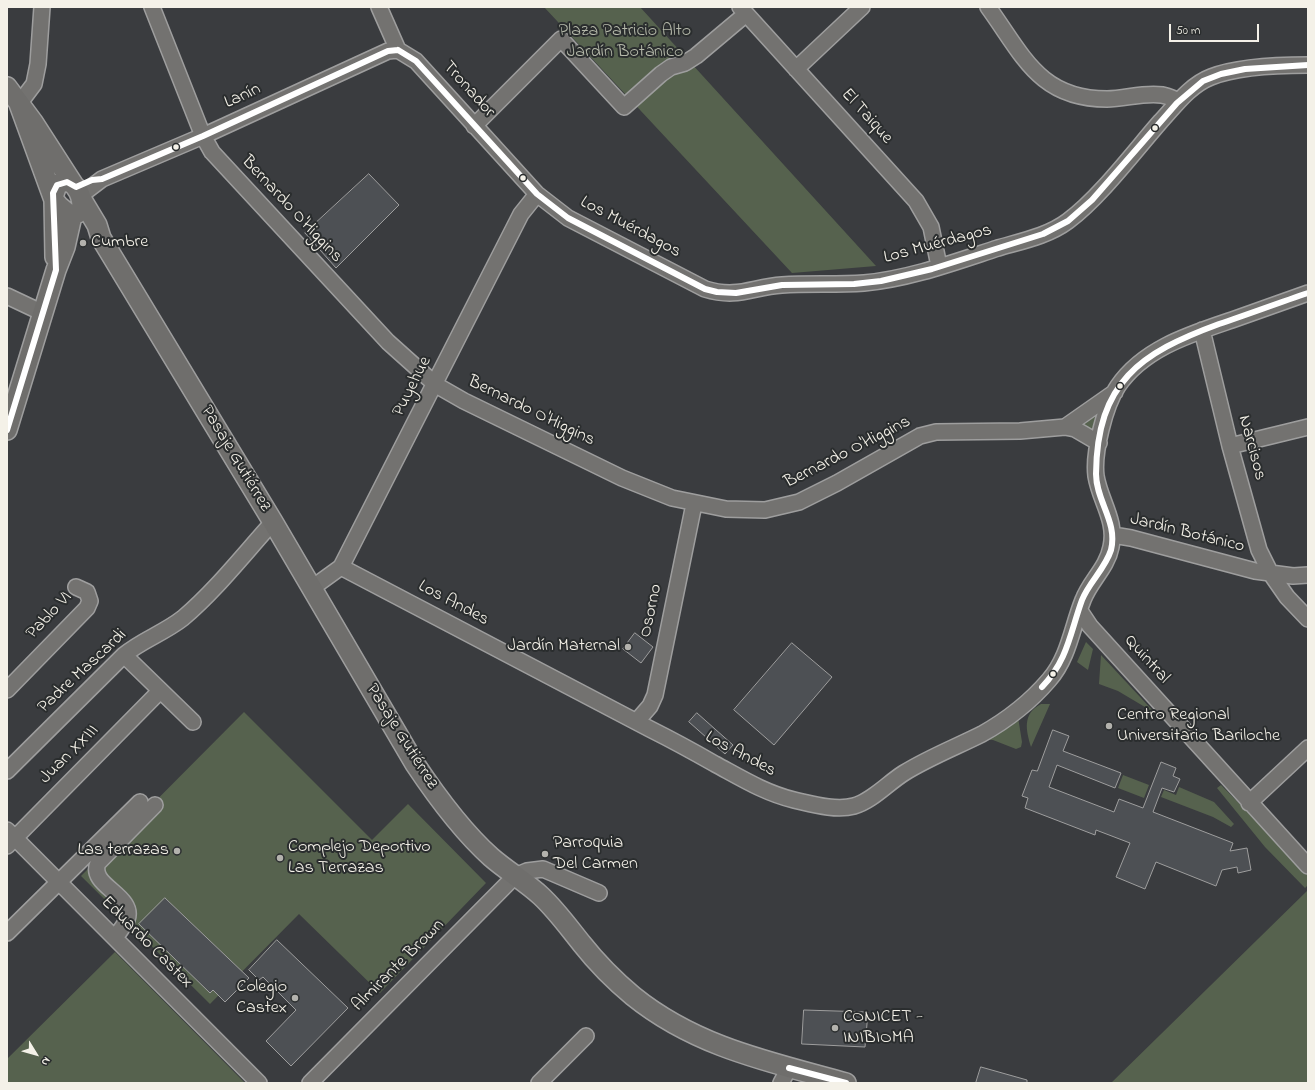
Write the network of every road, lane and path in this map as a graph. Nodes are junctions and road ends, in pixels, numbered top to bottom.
1 (42, 7) edge
2 (152, 7) edge
3 (379, 7) edge
4 (862, 7) edge
5 (988, 7) edge
6 (743, 10) edge
7 (398, 50) junction
8 (1308, 66) edge
9 (796, 69) junction
10 (7, 87) edge
11 (1179, 101) junction
12 (19, 104) junction
13 (474, 126) junction
14 (203, 136) junction
15 (537, 194) junction
16 (54, 198) junction
17 (76, 199) junction
18 (939, 266) junction
19 (56, 270) junction
20 (1308, 293) edge
21 (7, 296) edge
22 (43, 313) junction
23 (1202, 330) junction
24 (436, 385) junction
25 (1114, 392) junction
26 (1065, 427) junction
27 (1308, 427) edge
28 (7, 430) edge
29 (1099, 443) junction
30 (1230, 446) junction
31 (694, 504) junction
32 (273, 522) junction
33 (1113, 535) junction
34 (342, 567) junction
35 (1271, 574) junction
36 (1308, 575) edge
37 (76, 587) dead end
38 (312, 588) junction
39 (1080, 612) junction
40 (1308, 619) edge
41 (124, 655) junction
42 (7, 690) edge
43 (160, 691) junction
44 (192, 722) dead end
45 (637, 722) junction
46 (1308, 748) edge
47 (7, 771) edge
48 (140, 802) dead end
49 (1249, 803) junction
50 (155, 805) dead end
51 (10, 838) edge
52 (1308, 866) edge
53 (515, 876) junction
54 (59, 882) junction
55 (599, 893) dead end
56 (7, 933) edge
57 (115, 938) junction
58 (586, 1036) dead end
59 (786, 1078) edge
60 (259, 1083) edge
61 (310, 1083) edge
62 (539, 1083) edge
63 (846, 1083) edge

1 - 12 street
2 - 14 street, Bernardo O'Higgins
3 - 7 street
4 - 9 street
5 - 11 street
6 - 9 street, El Taique
6 - 13 street
7 - 13 street, Tronador
7 - 14 street, Lanín
8 - 11 street, Los Muérdagos
9 - 18 street, El Taique
10 - 12 main road, Pasaje Gutiérrez
11 - 18 street, Los Muérdagos
12 - 16 main road, Pasaje Gutiérrez
12 - 17 main road, Pasaje Gutiérrez
13 - 15 street, Tronador
14 - 17 street, Lanín
14 - 24 street, Bernardo O'Higgins
15 - 18 street, Los Muérdagos
15 - 24 street, Puyehue
16 - 17 main road
16 - 17 main road
16 - 19 main road
17 - 19 main road
17 - 32 main road, Pasaje Gutiérrez
19 - 22 main road
20 - 23 street, Jardín Botánico
21 - 22 street
22 - 28 main road
23 - 25 street, Jardín Botánico
23 - 30 street, Narcisos
24 - 31 street, Bernardo O'Higgins
24 - 34 street, Puyehue
25 - 26 street
25 - 29 street, Jardín Botánico
26 - 29 street, Bernardo O'Higgins
26 - 31 street, Bernardo O'Higgins
27 - 30 street
29 - 33 street, Jardín Botánico
30 - 35 street, Narcisos
31 - 45 street, Osorno
32 - 38 main road, Pasaje Gutiérrez
32 - 41 street, Padre Mascardi
33 - 35 street, Jardín Botánico
33 - 39 street
34 - 38 street, Puyehue
34 - 45 street, Los Andes
35 - 36 street, Jardín Botánico
35 - 40 street, Narcisos
37 - 42 street, Pablo VI
38 - 53 main road, Pasaje Gutiérrez
39 - 45 street, Los Andes
39 - 49 street, Quintral
41 - 43 street
41 - 47 street, Padre Mascardi
43 - 44 street
43 - 51 street, Juan XXIII
46 - 49 street
48 - 54 street
49 - 52 street, Quintral
50 - 57 street
51 - 54 street, Eduardo Castex
53 - 55 street
53 - 59 main road, Pasaje Gutiérrez
53 - 61 street, Almirante Brown
54 - 56 street
54 - 57 street, Eduardo Castex
57 - 60 street, Eduardo Castex
58 - 62 street
59 - 63 main road, Pasaje Gutiérrez

